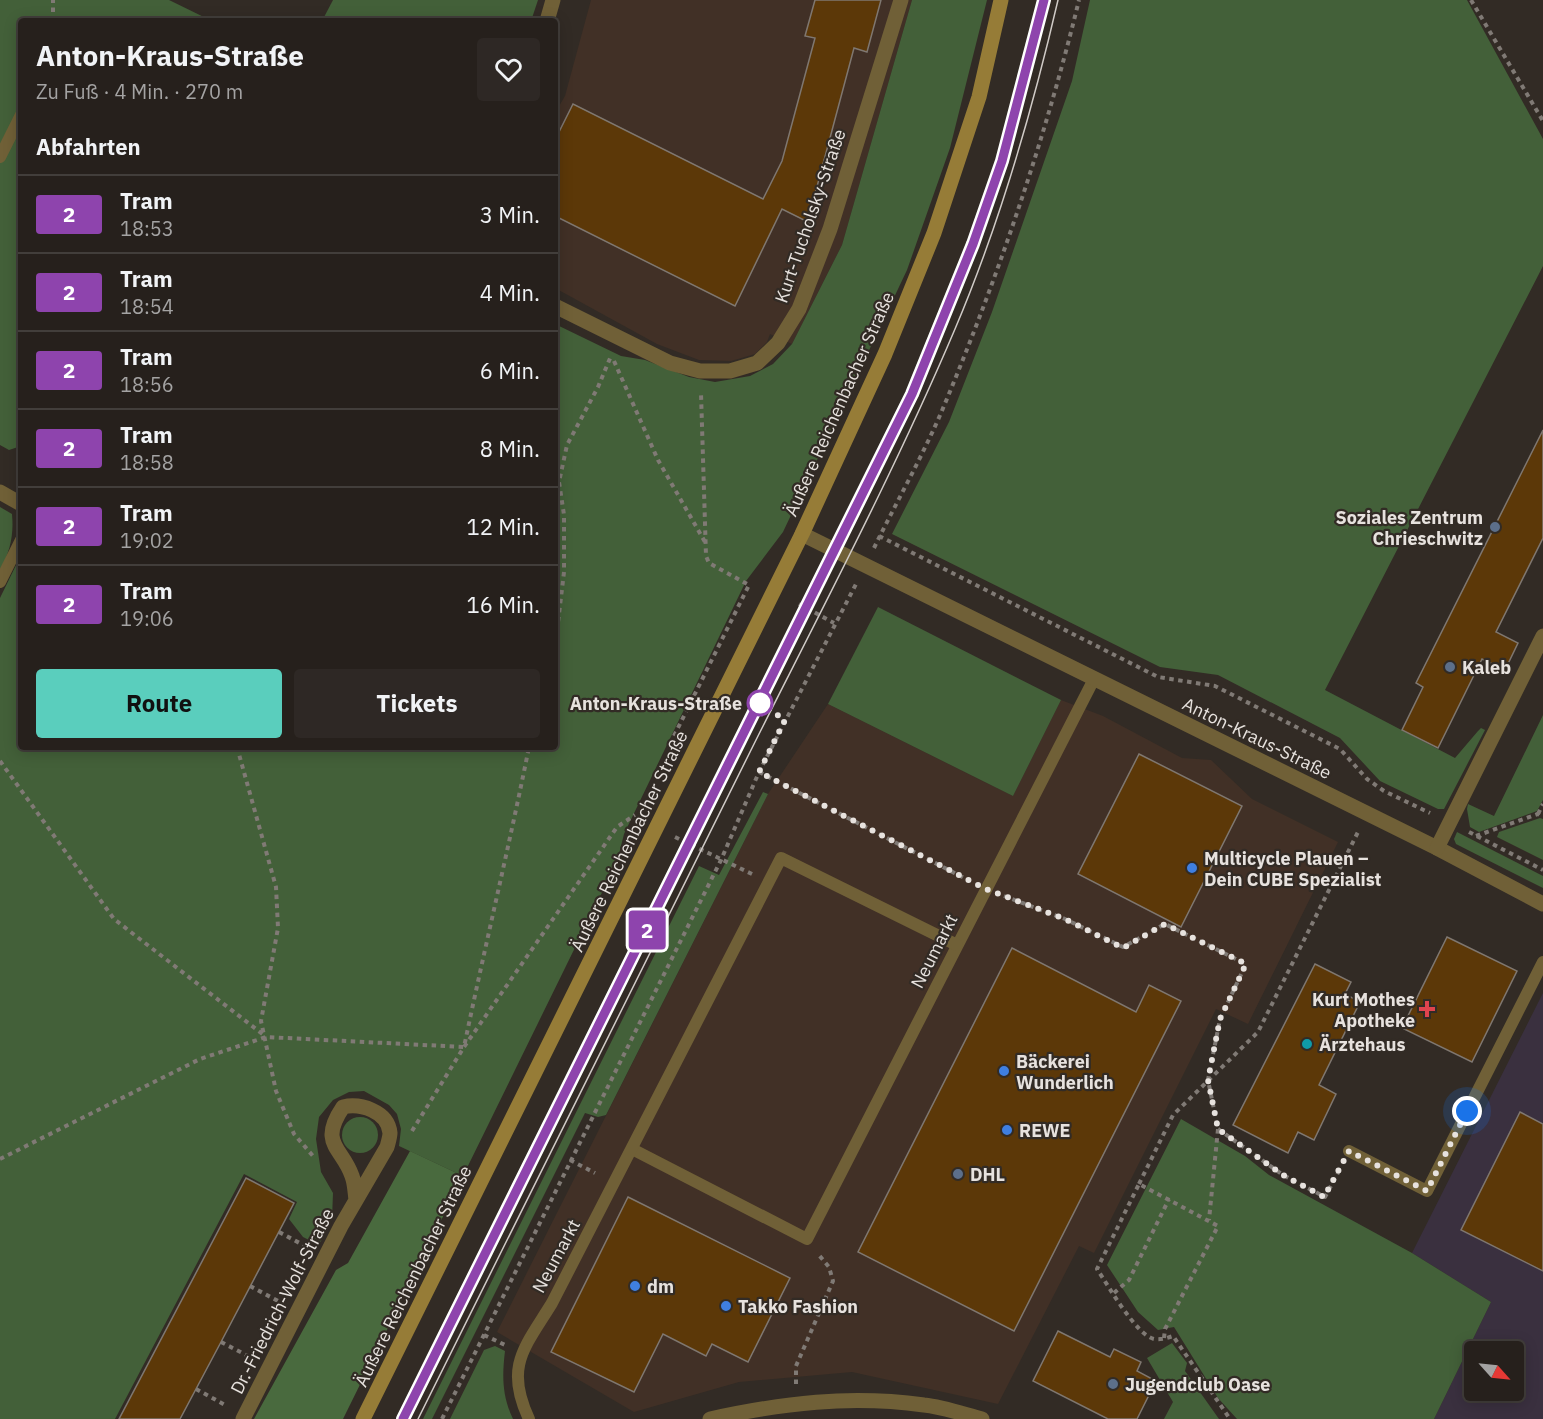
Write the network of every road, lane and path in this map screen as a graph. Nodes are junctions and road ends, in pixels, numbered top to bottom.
1 (53, 0) edge
2 (553, 0) edge
3 (901, 0) edge
4 (1000, 0) edge
5 (1079, 0) edge
6 (1471, 0) edge
7 (53, 18) edge
8 (548, 18) edge
9 (18, 121) edge
10 (1543, 121) edge
11 (0, 157) edge
12 (558, 308) edge
13 (618, 339) junction
14 (611, 356) junction
15 (700, 371) junction
16 (0, 492) edge
17 (18, 502) edge
18 (802, 534) junction
19 (879, 536) junction
20 (705, 543) junction
21 (18, 546) edge
22 (866, 565) junction
23 (0, 582) edge
24 (799, 604) dead end
25 (834, 622) junction
26 (558, 623) edge
27 (1543, 636) edge
28 (1094, 679) junction
29 (238, 750) edge
30 (528, 750) edge
31 (665, 754) dead end
32 (0, 761) edge
33 (759, 772) junction
34 (1543, 804) edge
35 (639, 807) dead end
36 (1363, 812) junction
37 (1538, 814) junction
38 (1543, 816) edge
39 (1450, 822) junction
40 (1475, 836) junction
41 (682, 841) dead end
42 (1437, 848) junction
43 (721, 860) junction
44 (1543, 870) edge
45 (769, 881) junction
46 (986, 889) junction
47 (1543, 904) edge
48 (957, 945) junction
49 (1543, 962) edge
50 (266, 1037) junction
51 (464, 1047) junction
52 (1208, 1080) junction
53 (1218, 1129) junction
54 (408, 1137) dead end
55 (632, 1149) junction
56 (1349, 1151) joint
57 (0, 1159) edge
58 (316, 1159) dead end
59 (570, 1160) junction
60 (615, 1182) junction
61 (1139, 1184) junction
62 (1169, 1199) junction
63 (356, 1200) junction
64 (1209, 1221) junction
65 (279, 1232) dead end
66 (807, 1239) junction
67 (326, 1257) junction
68 (250, 1286) dead end
69 (1114, 1293) junction
70 (298, 1312) junction
71 (1164, 1338) junction
72 (221, 1342) dead end
73 (270, 1367) junction
74 (196, 1389) dead end
75 (796, 1402) junction
76 (244, 1417) edge
77 (363, 1419) edge
78 (442, 1419) edge
79 (529, 1419) edge
80 (710, 1419) edge
81 (982, 1419) edge
82 (1230, 1419) edge

1 - 7 path
2 - 8 street
3 - 15 street, Kurt-Tucholsky-Straße
4 - 18 street, Äußere Reichenbacher Straße
5 - 19 path
6 - 10 path
9 - 11 lane
12 - 13 street, Kurt-Tucholsky-Straße
13 - 14 path
13 - 15 street, Kurt-Tucholsky-Straße
14 - 20 path
14 - 26 path
15 - 20 path
16 - 17 street
18 - 22 street, Anton-Kraus-Straße
18 - 77 street, Äußere Reichenbacher Straße
19 - 22 path
19 - 39 path
20 - 31 path
21 - 23 lane
22 - 25 path
22 - 28 street, Anton-Kraus-Straße
24 - 25 path
25 - 33 path
27 - 39 street
28 - 36 street, Anton-Kraus-Straße
28 - 46 lane, Neumarkt
29 - 50 path
30 - 51 path
32 - 50 path
33 - 43 path
33 - 46 path
34 - 37 path
35 - 51 path
36 - 42 street, Anton-Kraus-Straße
36 - 52 path
37 - 38 path
37 - 40 path
39 - 40 path
39 - 42 street
40 - 44 path
41 - 43 path
42 - 47 street, Anton-Kraus-Straße
43 - 45 path
43 - 59 path
45 - 48 lane, Neumarkt
45 - 55 lane, Neumarkt
46 - 48 lane, Neumarkt
46 - 52 path
48 - 66 lane, Neumarkt
49 - 56 lane
50 - 51 path
50 - 57 path
50 - 58 path
51 - 54 path
52 - 53 path
52 - 61 path
53 - 56 path
53 - 64 path
55 - 60 lane, Neumarkt
55 - 66 lane
59 - 60 path
59 - 78 path
60 - 79 lane, Neumarkt
61 - 62 path
61 - 69 path
62 - 64 path
62 - 69 path
63 - 63 street, Dr.-Friedrich-Wolf-Straße
63 - 67 street, Dr.-Friedrich-Wolf-Straße
64 - 71 path
65 - 67 path
66 - 75 path
67 - 70 street, Dr.-Friedrich-Wolf-Straße
68 - 70 path
69 - 71 path
70 - 73 street, Dr.-Friedrich-Wolf-Straße
71 - 82 path
72 - 73 path
73 - 76 street, Dr.-Friedrich-Wolf-Straße
74 - 76 path
75 - 80 street
75 - 81 street

